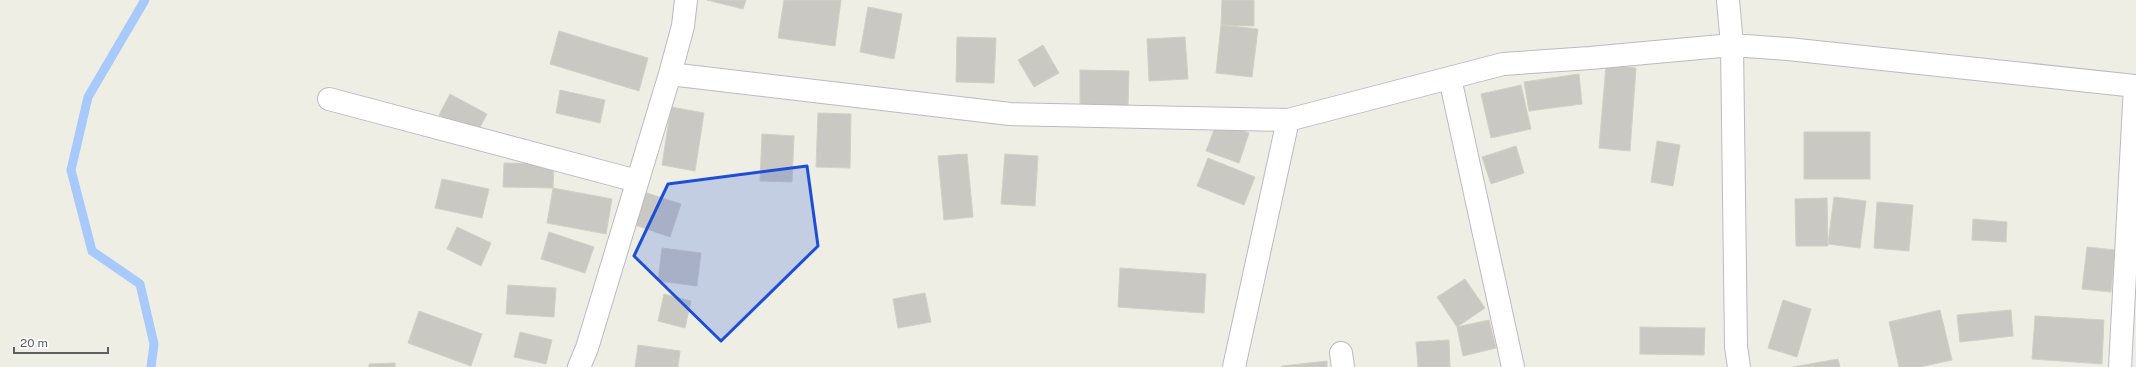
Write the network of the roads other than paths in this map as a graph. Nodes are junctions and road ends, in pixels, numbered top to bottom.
1 (686, 0) edge
2 (1728, 0) edge
3 (1732, 45) junction
4 (670, 74) junction
5 (1450, 78) junction
6 (2135, 86) edge
7 (329, 99) dead end
8 (1288, 120) junction
9 (638, 181) junction
10 (579, 367) edge
11 (1234, 367) edge
12 (1513, 367) edge
13 (1739, 367) edge
14 (2120, 367) edge

1 - 4 street
2 - 3 street
3 - 5 street
3 - 6 street
3 - 13 street
4 - 8 street
4 - 9 street
5 - 8 street
5 - 12 street
6 - 14 street
7 - 9 street
8 - 11 street
9 - 10 street

